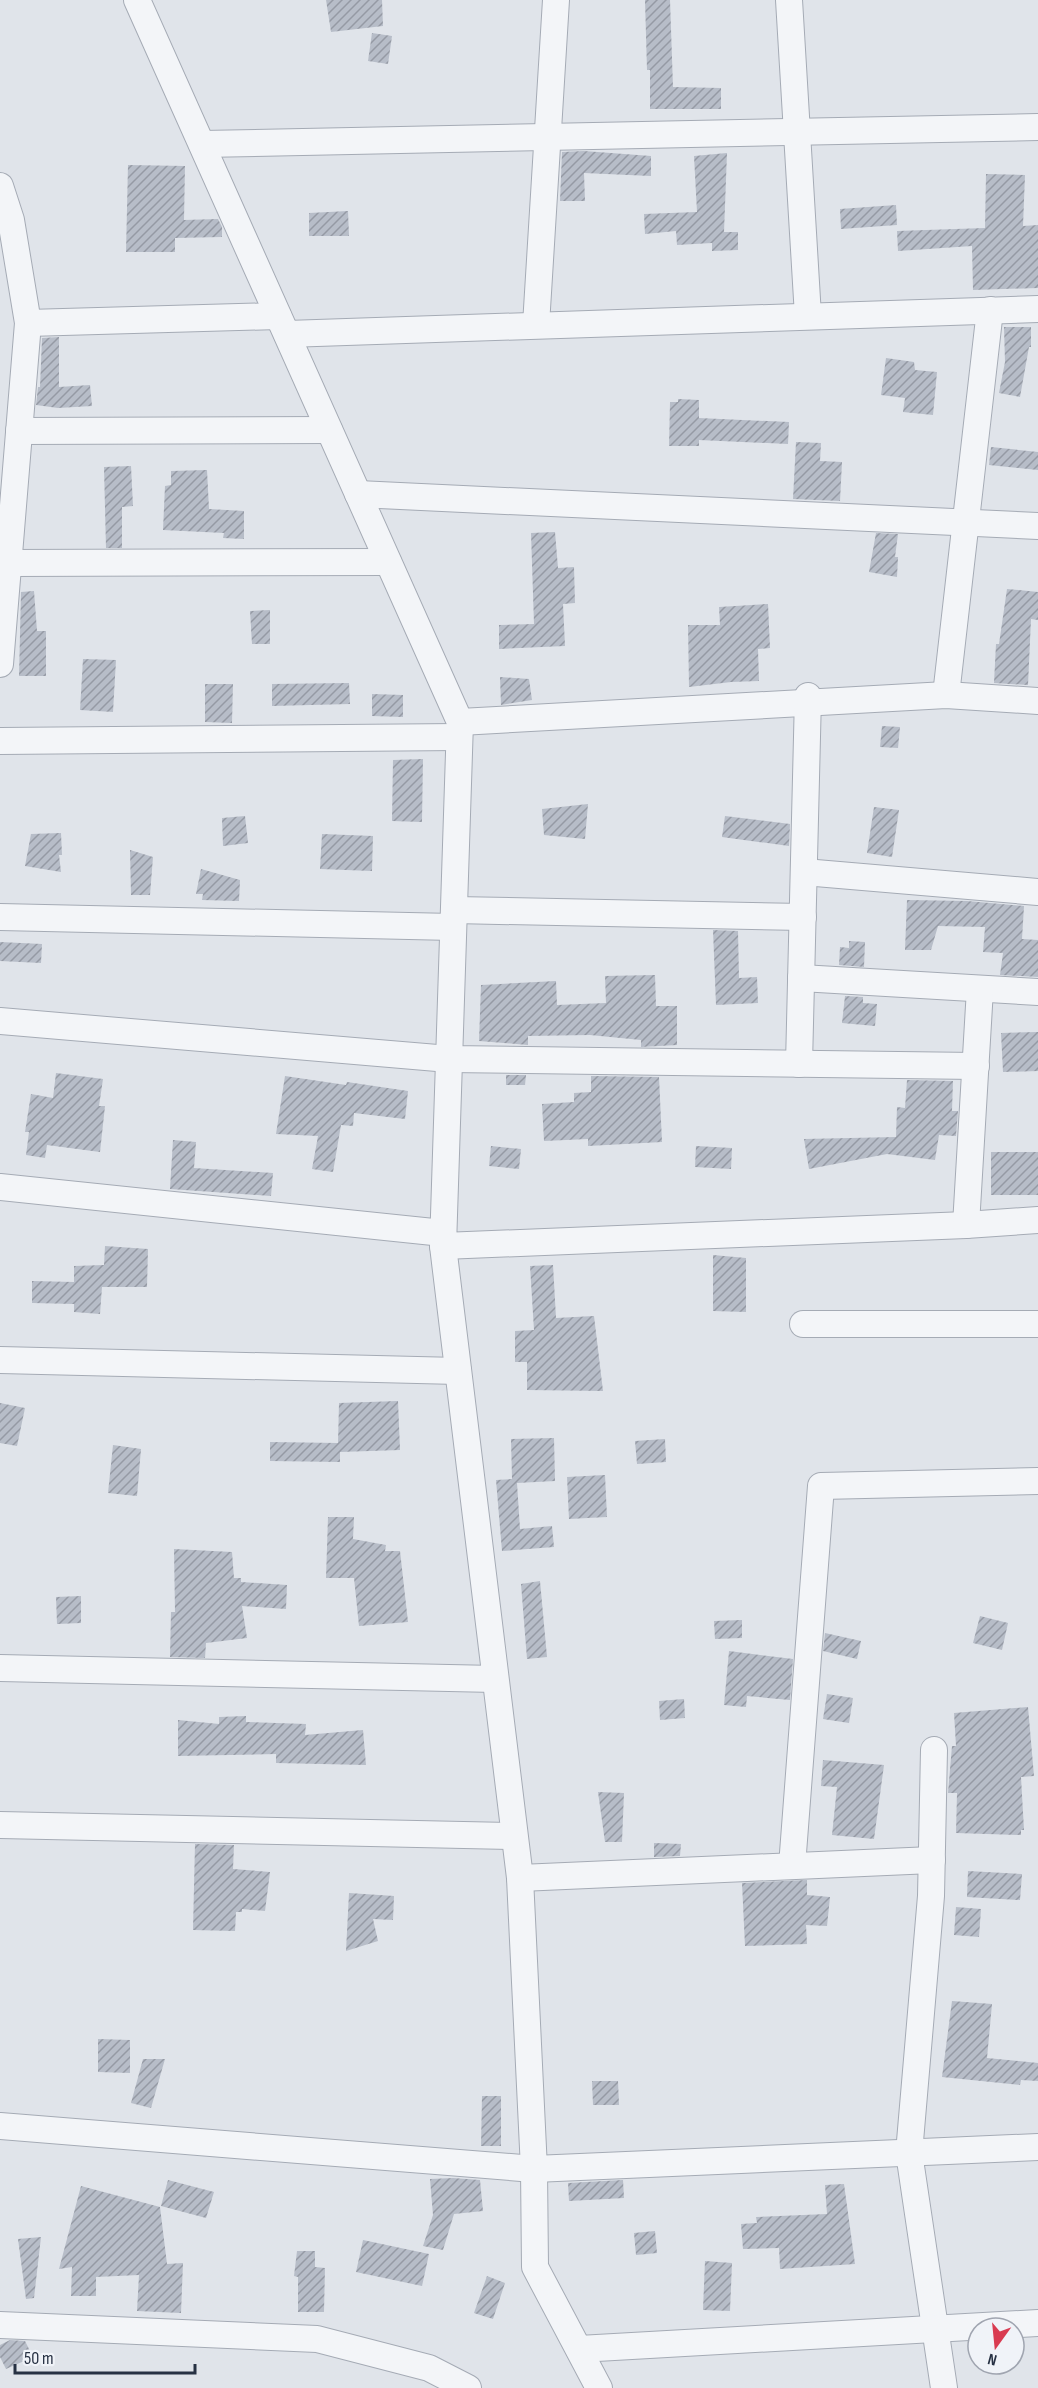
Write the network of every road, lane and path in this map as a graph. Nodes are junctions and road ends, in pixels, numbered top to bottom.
1 (137, 0) edge
2 (556, 0) edge
3 (789, 0) edge
4 (1038, 127) edge
5 (797, 132) junction
6 (548, 137) junction
7 (202, 144) junction
8 (0, 186) edge
9 (1038, 309) edge
10 (990, 310) junction
11 (807, 316) junction
12 (28, 323) junction
13 (283, 325) junction
14 (536, 325) junction
15 (329, 430) junction
16 (19, 431) junction
17 (358, 494) junction
18 (966, 522) junction
19 (1038, 526) edge
20 (388, 562) junction
21 (9, 563) junction
22 (0, 664) edge
23 (946, 695) junction
24 (808, 699) junction
25 (1038, 701) edge
26 (460, 729) junction
27 (0, 741) edge
28 (804, 872) junction
29 (1038, 892) edge
30 (0, 917) edge
31 (803, 917) junction
32 (454, 918) junction
33 (801, 978) junction
34 (980, 988) junction
35 (1038, 992) edge
36 (0, 1021) edge
37 (449, 1059) junction
38 (800, 1064) junction
39 (976, 1066) junction
40 (0, 1187) edge
41 (1038, 1220) edge
42 (966, 1225) junction
43 (443, 1239) junction
44 (803, 1324) dead end
45 (1038, 1324) edge
46 (0, 1360) edge
47 (458, 1371) junction
48 (1038, 1483) edge
49 (0, 1668) edge
50 (495, 1680) junction
51 (934, 1750) dead end
52 (0, 1825) edge
53 (514, 1836) junction
54 (932, 1860) junction
55 (792, 1866) junction
56 (520, 1878) junction
57 (0, 2126) edge
58 (1038, 2147) edge
59 (909, 2152) junction
60 (534, 2169) junction
61 (1038, 2323) edge
62 (0, 2325) edge
63 (935, 2328) junction
64 (579, 2349) junction
65 (468, 2388) edge
66 (599, 2388) edge
67 (944, 2388) edge

1 - 7 street
2 - 6 street
3 - 5 street
4 - 5 street
5 - 6 street
5 - 11 street
6 - 7 street
6 - 14 street
7 - 13 street
8 - 12 street
9 - 10 street
10 - 11 street
10 - 18 street
11 - 14 street
12 - 13 street
12 - 16 street
13 - 14 street
13 - 15 street
15 - 16 street
15 - 17 street
16 - 21 street
17 - 18 street
17 - 20 street
18 - 19 street
18 - 23 street
20 - 21 street
20 - 26 street
21 - 22 street
23 - 24 street
23 - 25 street
24 - 26 street
24 - 28 street
26 - 27 street
26 - 32 street
28 - 29 street
28 - 31 street
30 - 32 street
31 - 32 street
31 - 33 street
32 - 37 street
33 - 34 street
33 - 38 street
34 - 35 street
34 - 39 street
36 - 37 street
37 - 38 street
37 - 43 street
38 - 39 street
39 - 42 street
40 - 43 street
41 - 42 street
42 - 43 street
43 - 47 street
44 - 45 street
46 - 47 street
47 - 50 street
48 - 55 street
49 - 50 street
50 - 53 street
51 - 54 street
52 - 53 street
53 - 56 street
54 - 55 street
54 - 59 street
55 - 56 street
56 - 60 street
57 - 60 street
58 - 59 street
59 - 60 street
59 - 63 street
60 - 64 street
61 - 63 street
62 - 65 street
63 - 64 street
63 - 67 street
64 - 66 street

